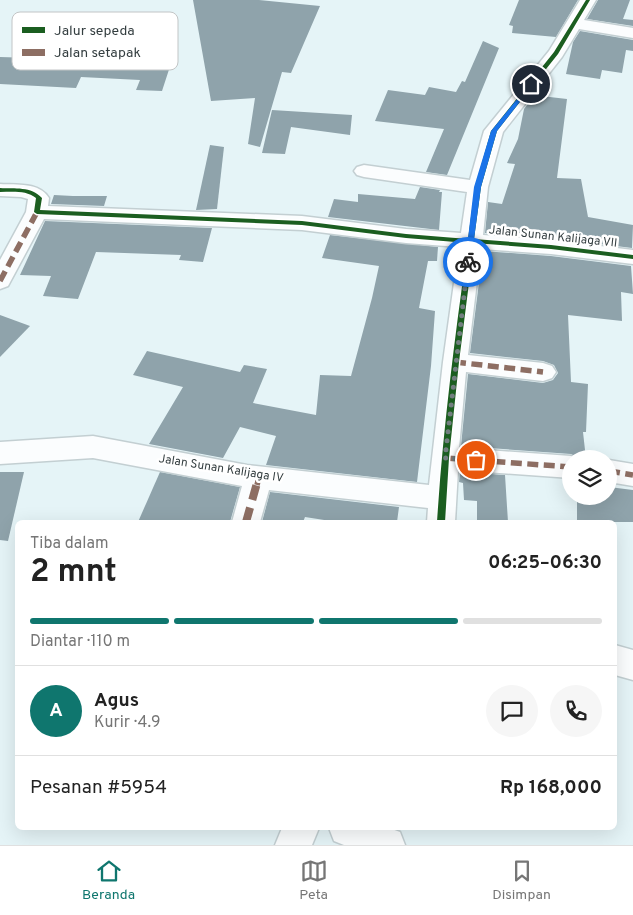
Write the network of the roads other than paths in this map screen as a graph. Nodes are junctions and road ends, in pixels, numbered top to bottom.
1 (588, 0) edge
2 (575, 23) junction
3 (633, 33) edge
4 (364, 171) dead end
5 (478, 187) junction
6 (0, 190) edge
7 (37, 212) junction
8 (471, 240) junction
9 (633, 257) edge
10 (0, 281) edge
11 (455, 362) junction
12 (543, 372) dead end
13 (0, 453) edge
14 (445, 458) junction
15 (562, 466) edge
16 (617, 472) edge
17 (633, 474) edge
18 (259, 477) junction
19 (442, 510) edge
20 (247, 520) edge
21 (617, 661) edge
22 (633, 665) edge
23 (300, 830) edge
24 (352, 830) edge
25 (293, 845) edge
26 (387, 845) edge

1 - 2 street
2 - 3 street
2 - 5 street
4 - 5 street
5 - 8 street
6 - 7 street
7 - 8 street, Jalan Sunan Kalijaga VII
7 - 10 street
8 - 9 street, Jalan Sunan Kalijaga VII
8 - 11 street
11 - 12 street
11 - 14 street
13 - 18 street, Jalan Sunan Kalijaga IV
14 - 15 street
14 - 19 street
16 - 17 street
18 - 19 street, Jalan Sunan Kalijaga IV
18 - 20 street
21 - 22 street
23 - 25 street
24 - 26 street

